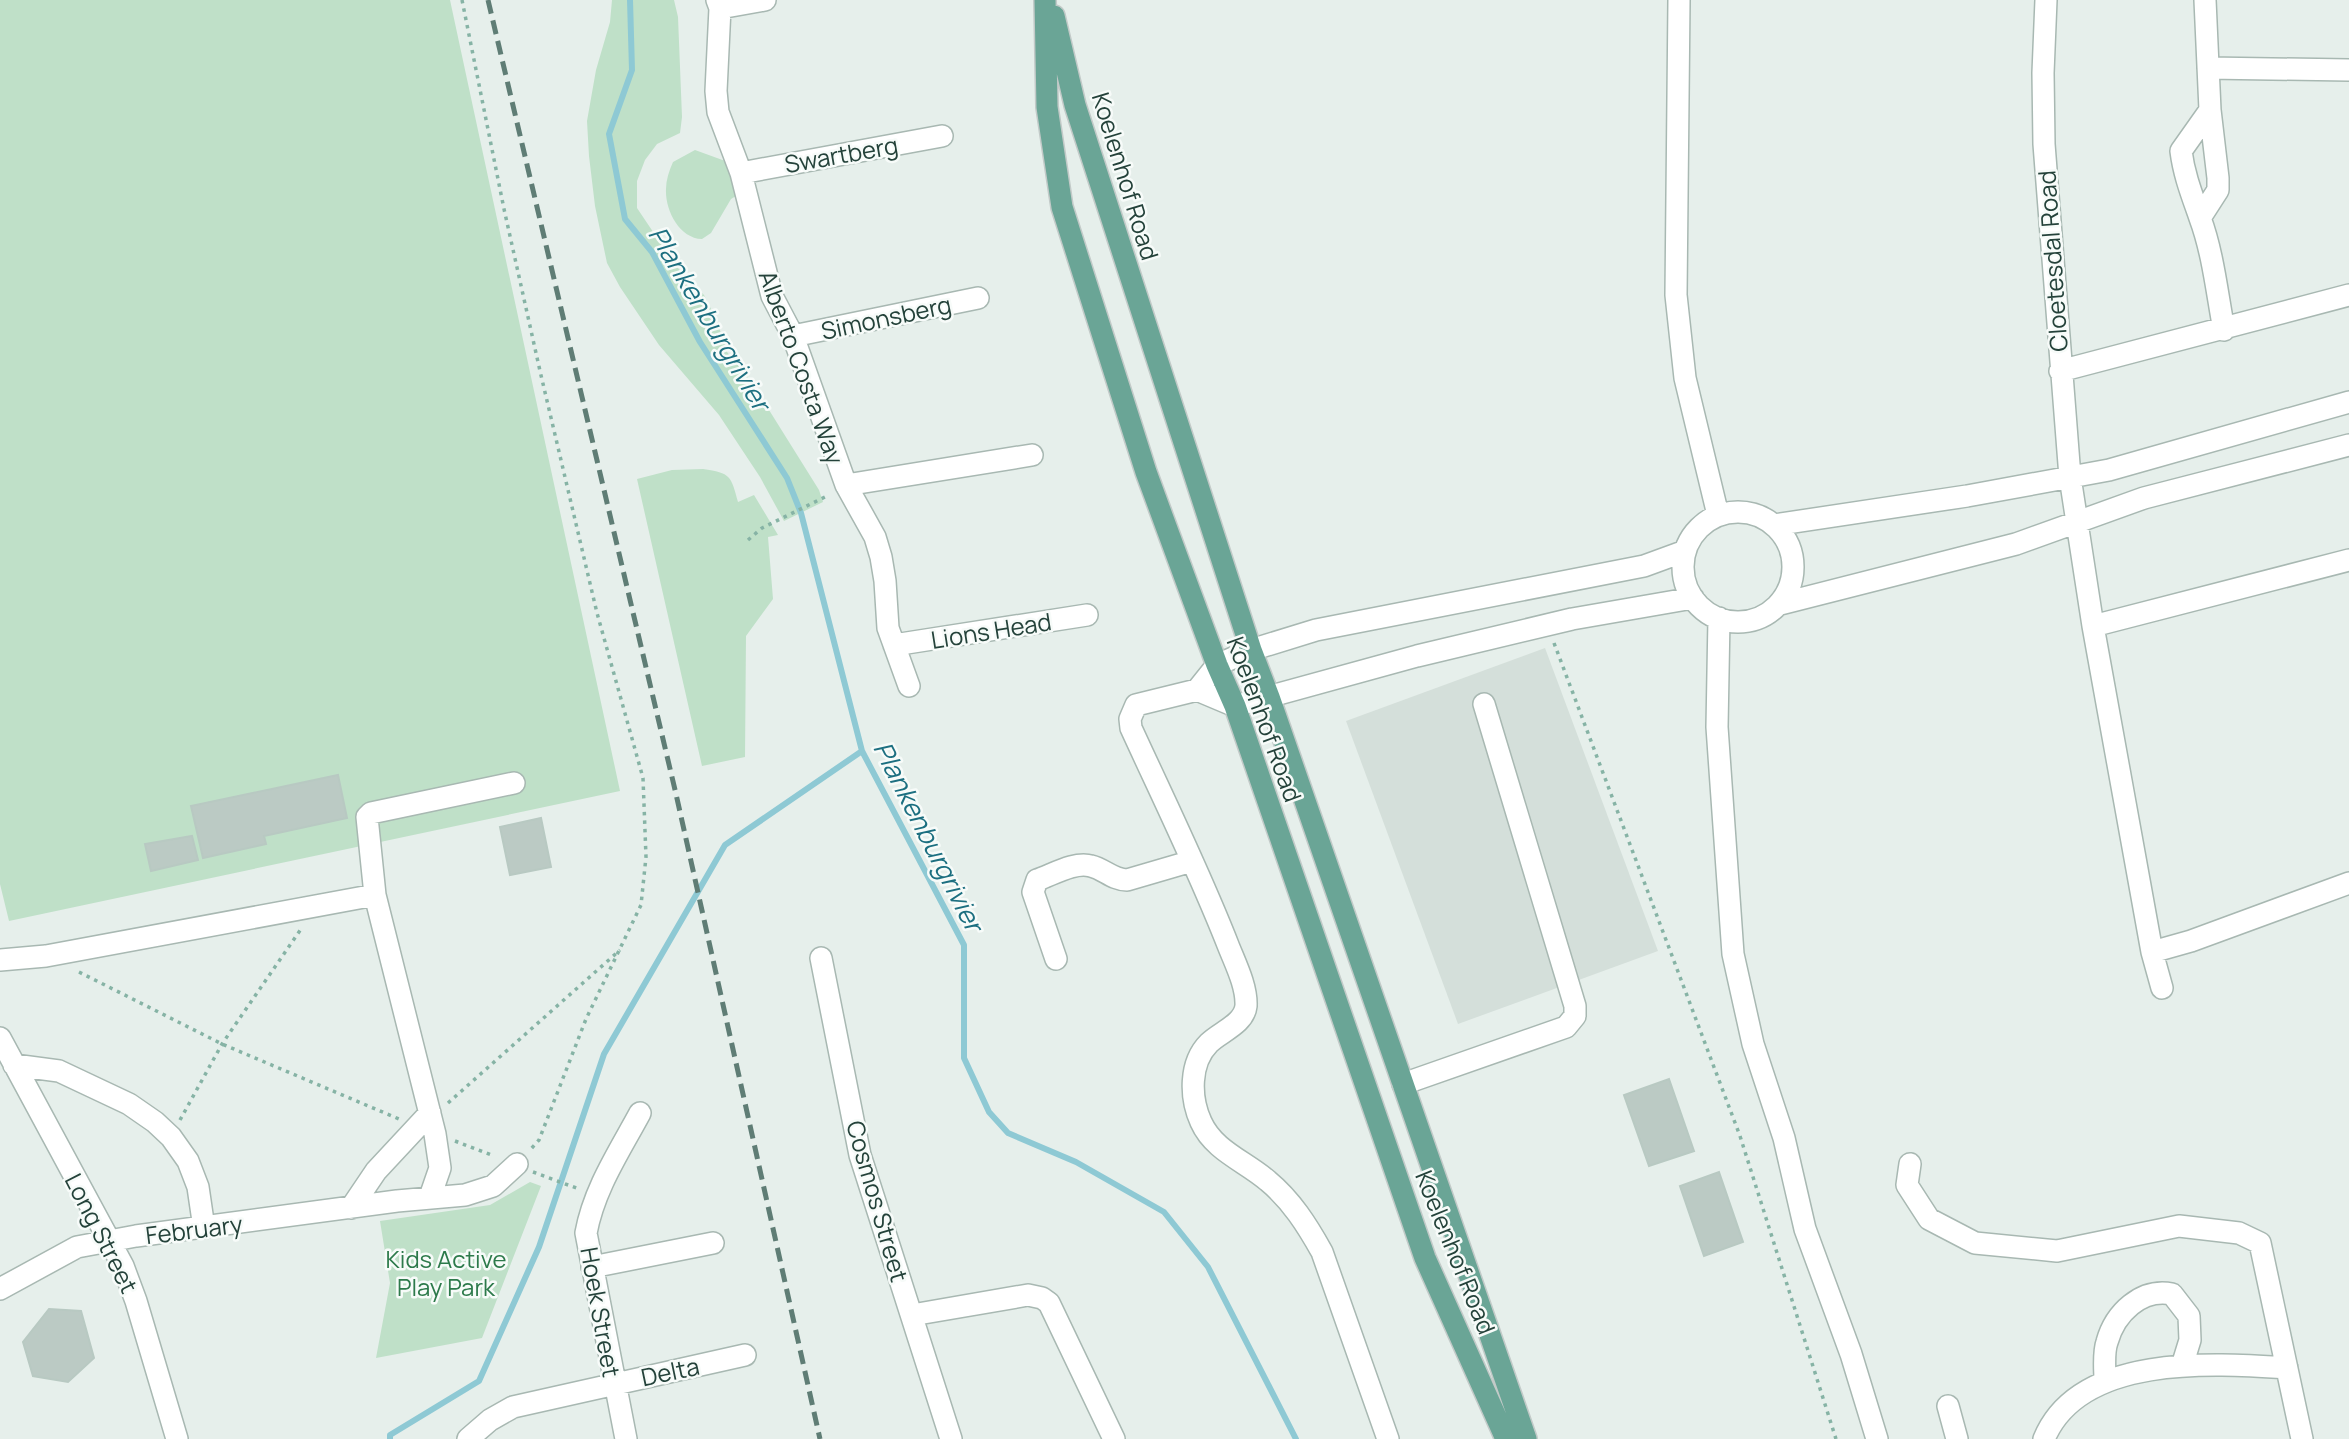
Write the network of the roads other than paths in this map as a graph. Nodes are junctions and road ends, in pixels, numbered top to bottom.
1 (765, 0) edge
2 (1045, 0) edge
3 (1050, 0) edge
4 (1679, 0) edge
5 (2046, 0) edge
6 (2205, 0) edge
7 (718, 4) edge
8 (2208, 68) junction
9 (2349, 70) edge
10 (2210, 110) junction
11 (942, 136) dead end
12 (741, 173) junction
13 (2200, 219) junction
14 (2349, 295) edge
15 (978, 298) dead end
16 (2224, 330) junction
17 (793, 336) junction
18 (2060, 371) junction
19 (2349, 402) edge
20 (2349, 445) edge
21 (1032, 455) dead end
22 (2070, 477) junction
23 (840, 489) junction
24 (1718, 515) junction
25 (2076, 522) junction
26 (1774, 525) junction
27 (1685, 551) junction
28 (2349, 560) edge
29 (1693, 598) junction
30 (1780, 604) junction
31 (1087, 615) dead end
32 (1719, 618) junction
33 (2092, 626) junction
34 (894, 645) junction
35 (1251, 650) junction
36 (1217, 665) junction
37 (909, 686) dead end
38 (1198, 690) junction
39 (1269, 697) junction
40 (1484, 704) dead end
41 (1235, 706) junction
42 (513, 783) dead end
43 (1192, 861) junction
44 (2349, 883) edge
45 (375, 895) junction
46 (2152, 953) junction
47 (821, 958) dead end
48 (1056, 959) dead end
49 (0, 960) edge
50 (2162, 988) dead end
51 (0, 1038) edge
52 (14, 1065) junction
53 (1403, 1084) junction
54 (640, 1113) dead end
55 (427, 1124) junction
56 (517, 1164) road end
57 (1910, 1164) dead end
58 (430, 1197) junction
59 (351, 1208) junction
60 (204, 1228) junction
61 (109, 1242) junction
62 (713, 1243) dead end
63 (592, 1267) junction
64 (0, 1289) edge
65 (912, 1315) junction
66 (745, 1355) dead end
67 (2182, 1366) junction
68 (2287, 1368) junction
69 (2105, 1381) junction
70 (614, 1383) junction
71 (1948, 1406) dead end
72 (177, 1439) edge
73 (468, 1439) edge
74 (626, 1439) edge
75 (951, 1439) edge
76 (1114, 1439) edge
77 (1388, 1439) edge
78 (1506, 1439) edge
79 (1526, 1439) edge
80 (1877, 1439) edge
81 (1957, 1439) edge
82 (2044, 1439) edge
83 (2302, 1439) edge

1 - 7 street
2 - 36 main road, Koelenhof Road
3 - 35 main road, Koelenhof Road
4 - 24 street
5 - 18 street, Cloetesdal Road
6 - 8 street
7 - 12 street, Alberto Costa Way
8 - 9 street
8 - 10 street
10 - 13 street
10 - 13 street
11 - 12 street, Swartberg
12 - 17 street, Alberto Costa Way
13 - 16 street
14 - 16 street
15 - 17 street, Simonsberg
16 - 18 street
17 - 23 street, Alberto Costa Way
18 - 22 street, Cloetesdal Road
19 - 22 street
20 - 25 street
21 - 23 street
22 - 25 street, Cloetesdal Road
22 - 26 street
23 - 34 street, Alberto Costa Way
24 - 26 street
24 - 27 street
25 - 30 street
25 - 33 street, Cloetesdal Road
26 - 30 street
27 - 29 street
27 - 35 street
28 - 33 street
29 - 32 street
29 - 39 street
30 - 32 street
31 - 34 street, Lions Head
32 - 80 street
33 - 46 street, Cloetesdal Road
34 - 37 street, Alberto Costa Way
35 - 36 street
35 - 39 main road, Koelenhof Road
36 - 38 street
36 - 41 main road, Koelenhof Road
38 - 41 street
38 - 43 street
39 - 41 street
39 - 53 main road, Koelenhof Road
40 - 53 street
41 - 78 main road, Koelenhof Road
42 - 45 street
43 - 48 street
43 - 77 street
44 - 46 street
45 - 49 street
45 - 55 street
46 - 50 street, Cloetesdal Road
47 - 65 street, Cosmos Street
51 - 52 street, Long Street
52 - 60 street
52 - 61 street, Long Street
53 - 79 main road, Koelenhof Road
54 - 63 street, Hoek Street
55 - 58 street
55 - 59 street
56 - 58 street, February
57 - 68 street
58 - 59 street, February
59 - 60 street, February
60 - 61 street, February
61 - 64 street, February
61 - 72 street, Long Street
62 - 63 street
63 - 70 street, Hoek Street
65 - 75 street, Cosmos Street
65 - 76 street
66 - 70 street, Delta
67 - 68 street
67 - 69 street
67 - 69 street
68 - 83 street
69 - 82 street
70 - 73 street, Delta
70 - 74 street, Hoek Street
71 - 81 street

